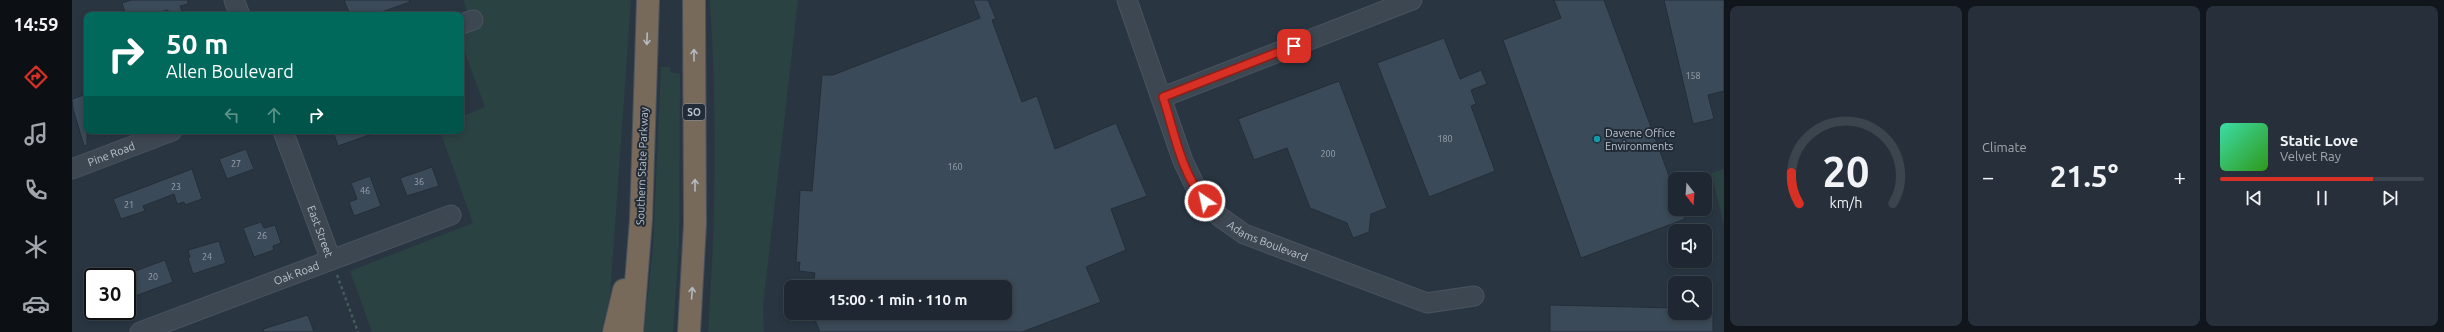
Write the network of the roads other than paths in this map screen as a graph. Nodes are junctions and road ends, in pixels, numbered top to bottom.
1 (234, 0) edge
2 (648, 0) edge
3 (694, 0) edge
4 (1127, 0) edge
5 (1412, 0) edge
6 (239, 12) edge
7 (1163, 97) junction
8 (164, 134) edge
9 (284, 134) edge
10 (72, 168) edge
11 (451, 215) dead end
12 (641, 220) junction
13 (331, 260) junction
14 (1474, 296) dead end
15 (140, 332) edge
16 (614, 332) edge
17 (632, 332) edge
18 (689, 332) edge

1 - 6 street
2 -> 12 highway, Southern State Parkway
18 -> 3 highway, SO
4 - 7 street, Adams Boulevard
5 - 7 street
7 - 14 street, Adams Boulevard
8 - 10 street, Pine Road
9 - 13 street, East Street
11 - 13 street, Oak Road
12 - 16 highway
12 - 17 highway, Southern State Parkway
13 - 15 street, Oak Road

